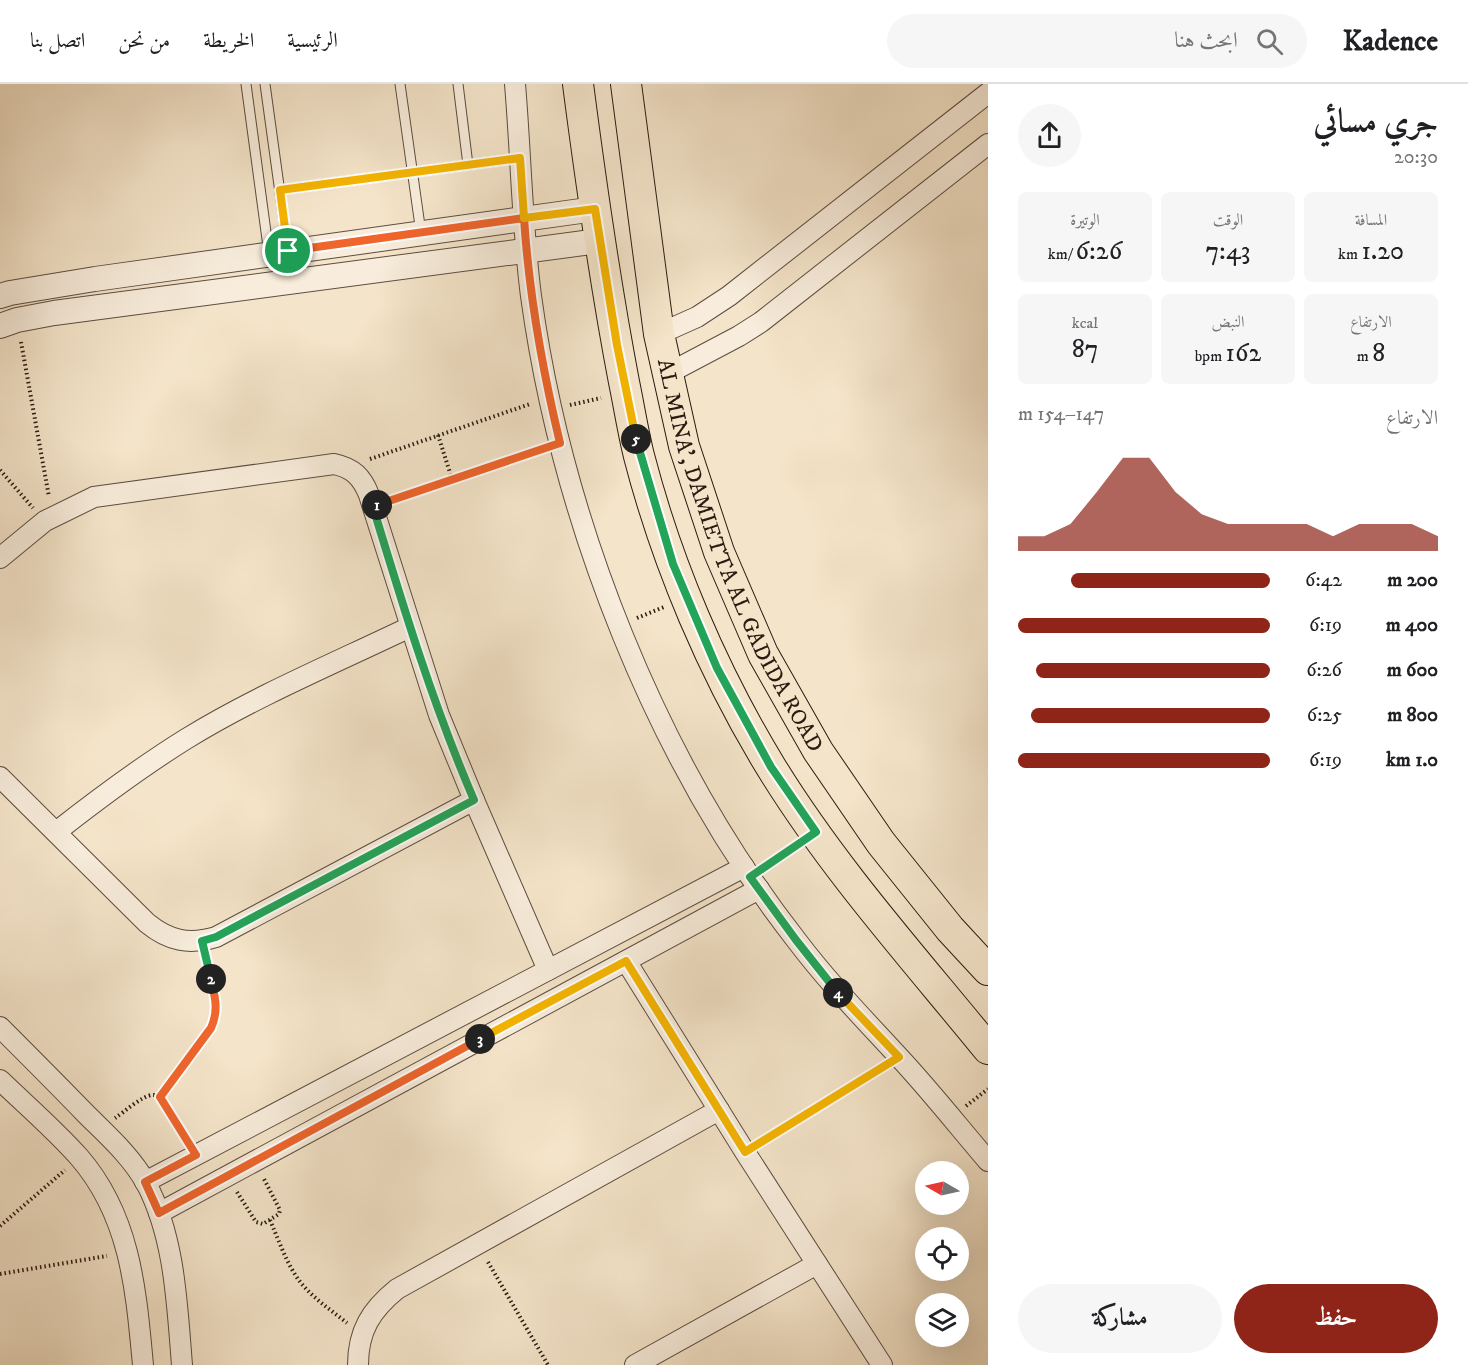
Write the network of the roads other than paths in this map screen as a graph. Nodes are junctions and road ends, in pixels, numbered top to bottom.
1 (246, 84) edge
2 (265, 84) edge
3 (399, 84) edge
4 (458, 84) edge
5 (515, 84) edge
6 (578, 84) edge
7 (626, 84) edge
8 (988, 93) edge
9 (988, 144) edge
10 (520, 158) junction
11 (468, 165) junction
12 (412, 173) junction
13 (280, 190) junction
14 (595, 209) junction
15 (524, 218) junction
16 (421, 232) junction
17 (599, 241) junction
18 (526, 250) junction
19 (278, 253) junction
20 (0, 296) edge
21 (9, 323) edge
22 (659, 334) junction
23 (667, 374) junction
24 (0, 558) edge
25 (410, 627) junction
26 (0, 777) edge
27 (474, 800) junction
28 (56, 832) junction
29 (751, 878) junction
30 (626, 961) junction
31 (548, 970) junction
32 (988, 970) edge
33 (0, 1027) edge
34 (988, 1048) edge
35 (0, 1080) edge
36 (719, 1110) junction
37 (988, 1161) edge
38 (145, 1182) junction
39 (159, 1213) junction
40 (817, 1264) junction
41 (143, 1365) edge
42 (182, 1365) edge
43 (358, 1365) edge
44 (635, 1365) edge
45 (882, 1365) edge

1 - 19 lane
2 - 13 lane
3 - 12 lane
4 - 11 lane
5 - 10 street
6 - 14 main road, AL MINA', DAMIETTA AL GADIDA ROAD
7 - 22 main road, AL MINA', DAMIETTA AL GADIDA ROAD
8 - 22 street
9 - 23 street
10 - 11 lane
10 - 15 street
11 - 12 lane
12 - 13 lane
12 - 16 lane
13 - 19 lane
14 - 15 street
14 - 17 main road, AL MINA', DAMIETTA AL GADIDA ROAD
15 - 16 street
15 - 18 street
16 - 19 street
17 - 18 street
17 - 34 main road, AL MINA', DAMIETTA AL GADIDA ROAD
18 - 21 street
18 - 29 street
19 - 20 street
22 - 23 main road, AL MINA', DAMIETTA AL GADIDA ROAD
23 - 32 main road, AL MINA', DAMIETTA AL GADIDA ROAD
24 - 25 street
25 - 27 street
25 - 28 street
26 - 28 street
27 - 28 street
27 - 31 street
29 - 30 street
29 - 31 street
29 - 37 street
30 - 36 street
30 - 39 street
31 - 38 street
33 - 38 street
35 - 41 street
36 - 40 street
36 - 43 street
38 - 39 street
39 - 42 street
40 - 44 street
40 - 45 street

